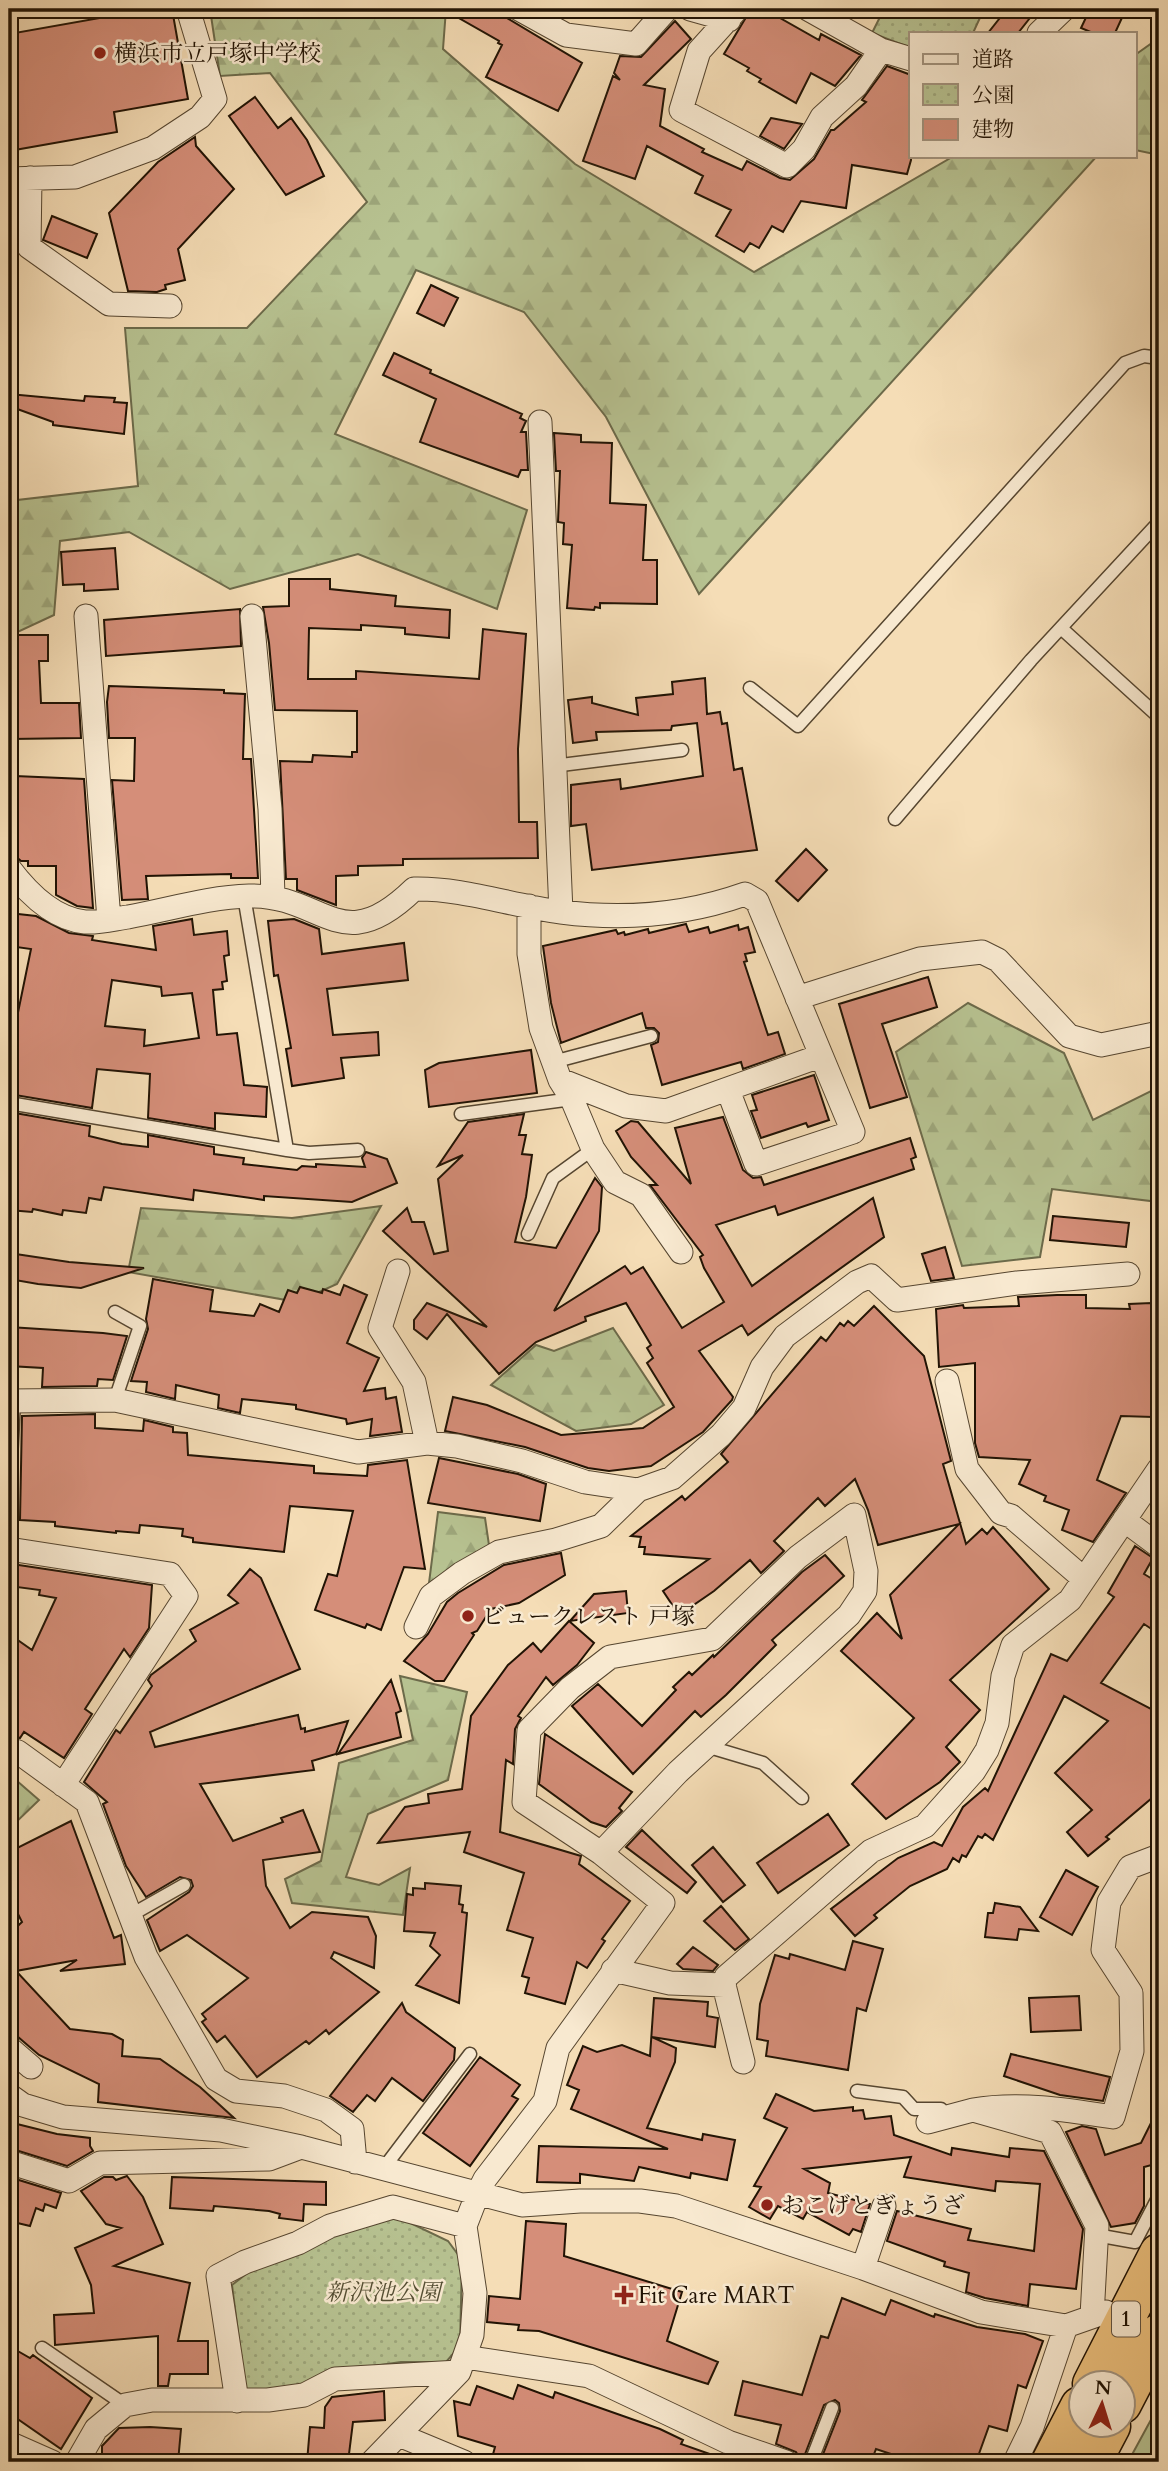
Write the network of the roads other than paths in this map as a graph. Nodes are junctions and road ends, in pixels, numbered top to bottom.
1 (188, 9) edge
2 (519, 9) edge
3 (667, 9) edge
4 (690, 9) edge
5 (808, 9) edge
6 (1064, 9) edge
7 (733, 14) edge
8 (1041, 32) edge
9 (881, 50) junction
10 (909, 58) edge
11 (19, 178) edge
12 (170, 306) dead end
13 (1159, 358) edge
14 (540, 422) dead end
15 (1159, 522) edge
16 (86, 616) dead end
17 (253, 616) dead end
18 (1061, 628) junction
19 (750, 688) dead end
20 (1159, 717) edge
21 (682, 750) dead end
22 (553, 766) junction
23 (895, 819) dead end
24 (9, 868) edge
25 (244, 896) junction
26 (273, 896) junction
27 (529, 906) junction
28 (561, 912) junction
29 (109, 920) junction
30 (797, 998) junction
31 (1159, 1032) edge
32 (651, 1036) dead end
33 (820, 1056) junction
34 (562, 1080) junction
35 (728, 1090) junction
36 (9, 1103) edge
37 (461, 1114) dead end
38 (593, 1149) junction
39 (287, 1150) junction
40 (358, 1150) dead end
41 (528, 1234) dead end
42 (681, 1252) dead end
43 (398, 1271) dead end
44 (1128, 1274) dead end
45 (115, 1312) dead end
46 (947, 1381) dead end
47 (115, 1400) junction
48 (11, 1401) edge
49 (427, 1443) junction
50 (1159, 1469) edge
51 (638, 1490) junction
52 (9, 1496) edge
53 (1124, 1520) junction
54 (1159, 1546) edge
55 (9, 1549) edge
56 (1084, 1579) junction
57 (416, 1627) dead end
58 (706, 1746) junction
59 (9, 1749) edge
60 (63, 1785) junction
61 (802, 1798) dead end
62 (601, 1853) junction
63 (1159, 1856) edge
64 (184, 1885) dead end
65 (131, 1915) junction
66 (613, 1970) junction
67 (724, 1985) junction
68 (9, 2048) edge
69 (470, 2054) dead end
70 (743, 2062) dead end
71 (31, 2067) dead end
72 (857, 2091) dead end
73 (9, 2095) edge
74 (973, 2110) junction
75 (928, 2122) dead end
76 (301, 2147) junction
77 (9, 2162) edge
78 (355, 2162) junction
79 (383, 2169) junction
80 (477, 2195) junction
81 (1159, 2196) edge
82 (884, 2206) dead end
83 (465, 2227) junction
84 (1096, 2235) junction
85 (1159, 2253) edge
86 (863, 2268) junction
87 (1066, 2326) junction
88 (1159, 2333) edge
89 (41, 2348) dead end
90 (462, 2364) junction
91 (1099, 2370) edge
92 (1136, 2377) edge
93 (237, 2401) junction
94 (125, 2405) junction
95 (832, 2408) dead end
96 (1066, 2433) edge
97 (398, 2435) junction
98 (1104, 2440) edge
99 (9, 2443) edge
100 (724, 2452) edge
101 (52, 2462) edge
102 (77, 2462) edge
103 (372, 2462) edge
104 (464, 2462) edge
105 (786, 2462) edge
106 (811, 2462) edge
107 (1015, 2462) edge
108 (1051, 2462) edge
109 (1092, 2462) edge

1 - 11 street
2 - 3 street
4 - 7 street
5 - 9 street
6 - 8 street
7 - 9 street
9 - 10 street
11 - 12 street
13 - 19 lane
14 - 22 street
15 - 18 lane
16 - 29 street
17 - 26 street
18 - 20 lane
18 - 23 lane
21 - 22 lane
22 - 28 street
24 - 29 street
25 - 26 street
25 - 29 street
25 - 39 lane
26 - 27 street
27 - 28 street
27 - 34 street
28 - 30 street
30 - 31 street
30 - 33 street
32 - 34 lane
33 - 35 street
33 - 35 street
34 - 35 street
34 - 37 lane
34 - 38 street
36 - 39 lane
38 - 41 lane
38 - 42 street
39 - 40 lane
43 - 49 street
44 - 51 street
45 - 47 lane
46 - 56 street
47 - 48 street
47 - 49 street
48 - 52 lane
49 - 51 street
50 - 53 street
51 - 57 street
53 - 54 street
53 - 56 street
55 - 60 street
56 - 67 street
58 - 61 lane
58 - 62 street
58 - 62 street
59 - 60 street
60 - 65 street
62 - 66 street
63 - 74 street
64 - 65 lane
65 - 78 street
66 - 67 street
66 - 80 street
67 - 70 street
68 - 71 street
69 - 79 lane
72 - 74 lane
73 - 76 street
74 - 75 street
74 - 84 street
76 - 77 street
76 - 78 street
78 - 79 street
79 - 80 street
80 - 83 street
80 - 86 street
81 - 84 lane
82 - 86 street
83 - 90 street
83 - 93 street
84 - 87 street
85 - 91 highway, 1
86 - 87 street
87 - 107 street
88 - 92 highway, 1
89 - 94 lane
90 - 93 street
90 - 97 street
90 - 100 street
93 - 94 street
94 - 102 street
95 - 106 lane
96 - 108 highway
97 - 103 street
97 - 104 street
98 - 109 highway
99 - 101 street
100 - 105 street

